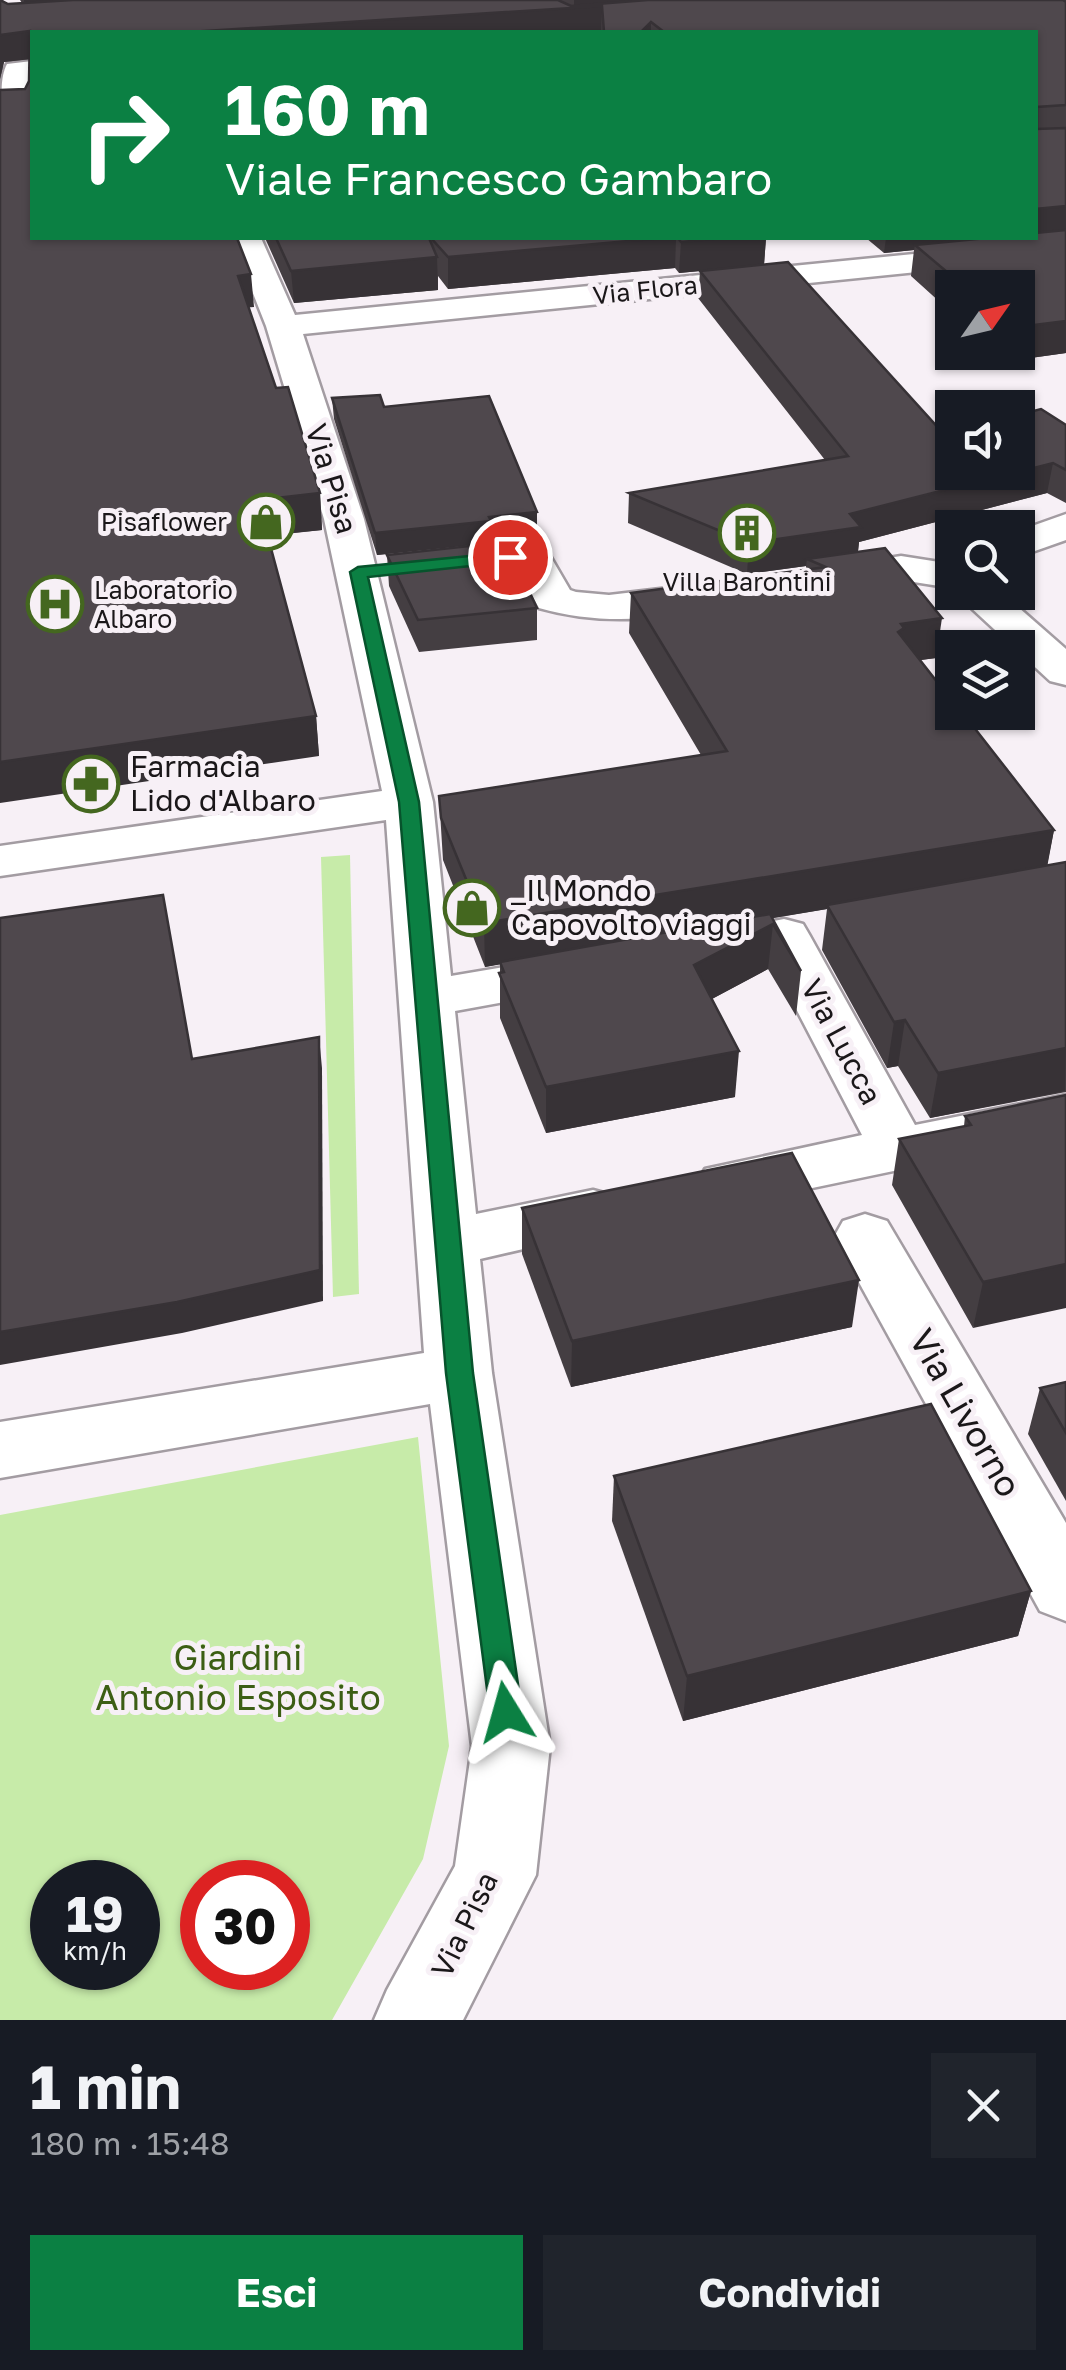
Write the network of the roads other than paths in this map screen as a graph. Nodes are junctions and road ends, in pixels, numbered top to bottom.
1 (30, 69) edge
2 (16, 109) edge
3 (247, 240) edge
4 (1066, 248) edge
5 (284, 326) junction
6 (1066, 526) edge
7 (1035, 538) edge
8 (358, 572) junction
9 (935, 574) edge
10 (790, 584) edge
11 (734, 593) edge
12 (993, 610) edge
13 (1066, 672) edge
14 (409, 802) junction
15 (0, 861) edge
16 (840, 926) edge
17 (784, 936) junction
18 (428, 998) junction
19 (1066, 1115) edge
20 (898, 1148) junction
21 (865, 1236) dead end
22 (448, 1243) junction
23 (460, 1373) junction
24 (0, 1450) edge
25 (1066, 1589) edge
26 (418, 2020) edge

1 - 2 street
3 - 5 street, Via Pisa
4 - 5 street, Via Flora
5 - 8 street, Via Pisa
6 - 7 street
8 - 11 street
8 - 14 street, Via Pisa
9 - 10 street
12 - 13 street
14 - 15 street
14 - 18 street, Via Pisa
16 - 17 street, Via Lucca
17 - 18 street, Via Lucca
17 - 20 street, Via Lucca
18 - 22 street, Via Pisa
19 - 20 street
20 - 22 street
21 - 25 street, Via Livorno
22 - 23 street, Via Pisa
23 - 24 street
23 - 26 street, Via Pisa

